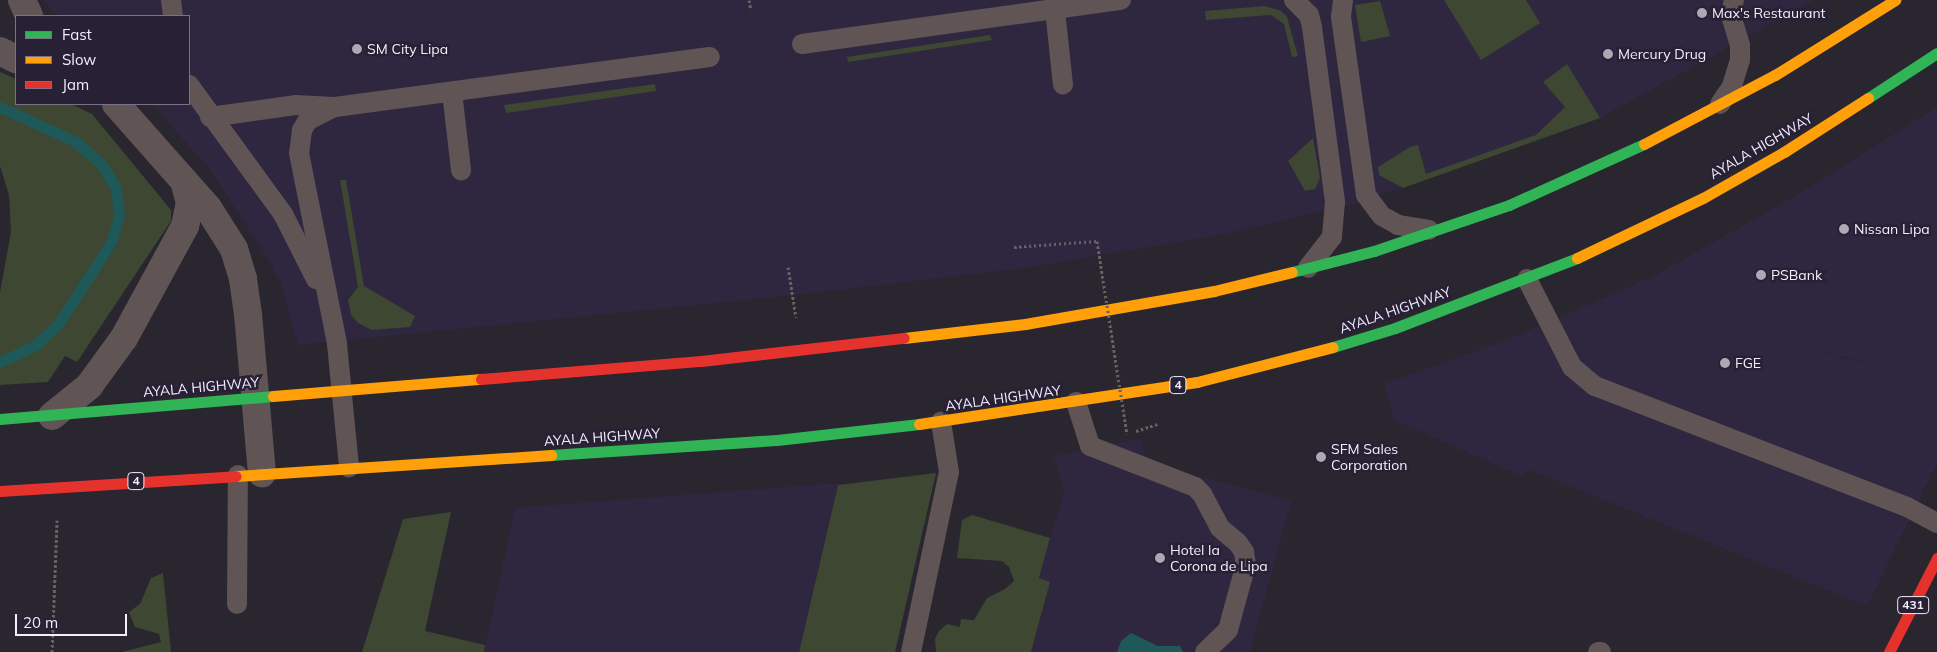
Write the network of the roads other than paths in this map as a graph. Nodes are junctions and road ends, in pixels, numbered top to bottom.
1 (22, 0) edge
2 (171, 0) edge
3 (1121, 0) edge
4 (1294, 0) edge
5 (1343, 0) edge
6 (1734, 0) edge
7 (1895, 0) edge
8 (1055, 10) junction
9 (29, 15) edge
10 (173, 15) edge
11 (802, 44) dead end
12 (0, 51) edge
13 (1937, 53) edge
14 (710, 57) dead end
15 (15, 58) edge
16 (1063, 85) dead end
17 (190, 87) edge
18 (452, 92) junction
19 (1719, 105) junction
20 (335, 107) junction
21 (119, 109) edge
22 (210, 117) junction
23 (461, 170) dead end
24 (185, 184) junction
25 (1441, 230) junction
26 (1306, 270) junction
27 (1527, 279) junction
28 (332, 320) junction
29 (342, 390) junction
30 (256, 398) junction
31 (1076, 402) junction
32 (49, 417) junction
33 (0, 420) edge
34 (941, 422) junction
35 (349, 467) junction
36 (250, 474) junction
37 (6, 491) edge
38 (1937, 523) edge
39 (1937, 559) edge
40 (237, 604) dead end
41 (911, 652) edge
42 (1205, 652) edge
43 (1889, 652) edge

1 - 9 street
2 - 10 lane
3 - 8 lane
4 - 26 lane
5 - 25 lane
6 - 19 lane
7 - 19 main road, AYALA HIGHWAY
8 - 11 lane
8 - 16 lane
12 - 15 street
13 - 27 main road, AYALA HIGHWAY / 4
14 - 18 lane
17 - 22 lane
18 - 20 lane
18 - 23 lane
19 - 25 main road, AYALA HIGHWAY
20 - 22 lane
20 - 28 lane
21 - 24 street
22 - 28 lane
24 - 30 street
24 - 32 street
25 - 26 main road, AYALA HIGHWAY
26 - 29 main road, AYALA HIGHWAY
27 - 31 main road, AYALA HIGHWAY / 4
27 - 38 lane
28 - 29 lane
29 - 30 main road, AYALA HIGHWAY
29 - 35 lane
30 - 32 main road, AYALA HIGHWAY
30 - 36 street
31 - 34 main road, AYALA HIGHWAY / 4
31 - 42 lane
32 - 33 main road, AYALA HIGHWAY
34 - 35 main road, AYALA HIGHWAY / 4
34 - 41 lane
35 - 36 main road, AYALA HIGHWAY / 4
36 - 37 main road, AYALA HIGHWAY / 4
36 - 40 lane
39 - 43 main road, 431

